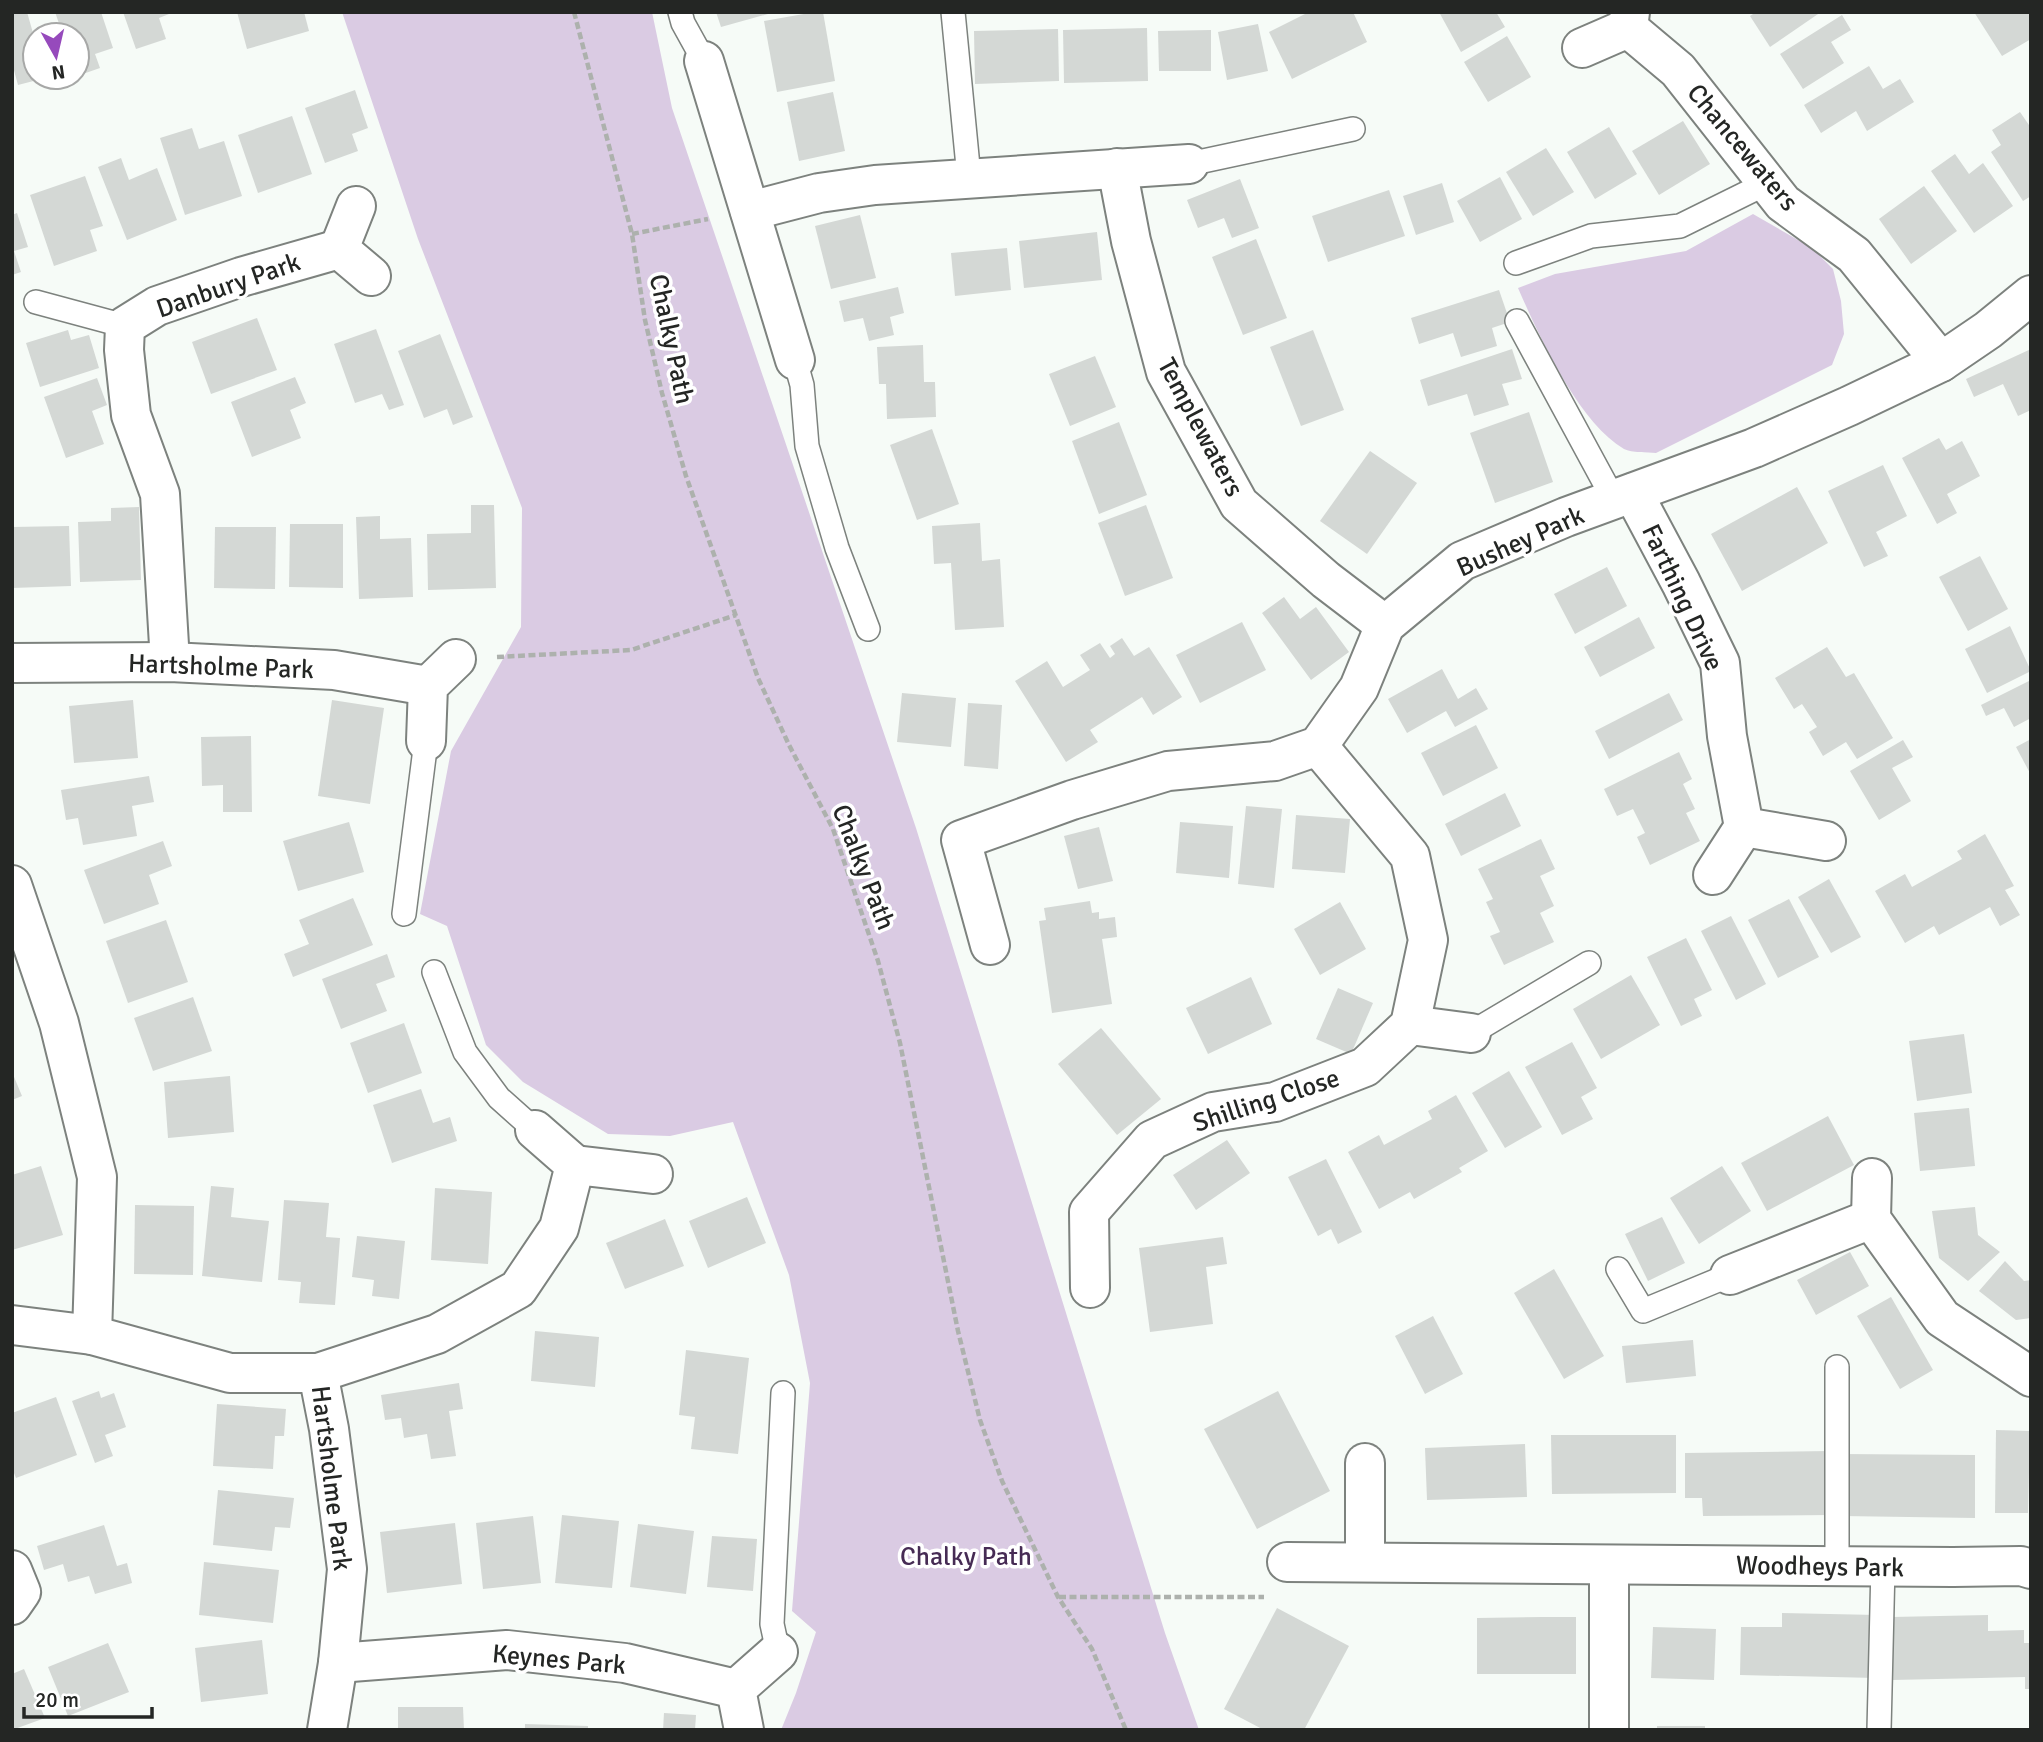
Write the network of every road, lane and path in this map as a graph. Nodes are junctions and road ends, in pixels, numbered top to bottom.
1 (575, 12) edge
2 (680, 12) edge
3 (953, 12) edge
4 (1629, 20) edge
5 (1582, 48) dead end
6 (704, 61) joint
7 (1353, 129) dead end
8 (1189, 163) joint
9 (1117, 168) junction
10 (969, 177) junction
11 (1767, 183) junction
12 (356, 206) dead end
13 (750, 211) junction
14 (632, 234) junction
15 (339, 249) junction
16 (1516, 263) dead end
17 (371, 276) dead end
18 (2031, 295) edge
19 (36, 302) dead end
20 (1517, 321) dead end
21 (125, 326) junction
22 (795, 360) joint
23 (1941, 362) junction
24 (1624, 497) junction
25 (736, 615) junction
26 (1385, 625) junction
27 (868, 629) dead end
28 (456, 659) joint
29 (170, 662) junction
30 (12, 663) edge
31 (428, 685) junction
32 (426, 741) joint
33 (1318, 746) junction
34 (1744, 827) junction
35 (1826, 841) dead end
36 (1713, 875) dead end
37 (12, 885) edge
38 (404, 914) dead end
39 (990, 945) dead end
40 (1589, 963) dead end
41 (434, 972) dead end
42 (1410, 1025) junction
43 (1471, 1033) joint
44 (535, 1129) joint
45 (575, 1165) junction
46 (653, 1174) dead end
47 (1872, 1178) dead end
48 (1871, 1219) junction
49 (1618, 1269) dead end
50 (1730, 1275) joint
51 (1090, 1289) dead end
52 (12, 1325) edge
53 (92, 1335) junction
54 (1837, 1367) dead end
55 (318, 1373) junction
56 (2031, 1377) edge
57 (783, 1393) dead end
58 (1365, 1463) dead end
59 (1365, 1561) junction
60 (1287, 1562) dead end
61 (1609, 1565) junction
62 (1837, 1566) junction
63 (1883, 1566) junction
64 (2031, 1569) edge
65 (12, 1570) edge
66 (12, 1605) edge
67 (778, 1652) joint
68 (338, 1663) junction
69 (736, 1689) junction
70 (327, 1730) edge
71 (744, 1730) edge
72 (1126, 1730) edge
73 (1609, 1730) edge
74 (1879, 1730) edge

1 - 14 path, Chalky Path
2 - 6 lane
3 - 10 lane
4 - 5 street, Chancewaters
4 - 11 street, Chancewaters
6 - 13 street
7 - 8 lane
8 - 9 street
9 - 10 street
9 - 26 street, Templewaters
10 - 13 street
11 - 16 lane
11 - 23 street, Chancewaters
12 - 15 street
13 - 14 path
13 - 22 street
14 - 25 path, Chalky Path
15 - 17 street
15 - 21 street, Danbury Park
18 - 23 street, Bushey Park
19 - 21 lane
20 - 24 lane
21 - 29 street, Danbury Park
22 - 27 lane
23 - 24 street, Bushey Park
24 - 26 street, Bushey Park
24 - 34 street, Farthing Drive
25 - 28 path
25 - 72 path, Chalky Path
26 - 33 street, Bushey Park
28 - 31 street
29 - 30 street, Hartsholme Park
29 - 31 street, Hartsholme Park
31 - 32 street
32 - 38 lane
33 - 39 street
33 - 42 street
34 - 35 street
34 - 36 street
37 - 53 street
40 - 43 lane
41 - 44 lane
42 - 43 street
42 - 51 street, Shilling Close
44 - 45 street
45 - 46 street
45 - 55 street
47 - 48 street
48 - 50 street
48 - 56 street
49 - 50 lane
52 - 53 street, Hartsholme Park
53 - 55 street, Hartsholme Park
54 - 62 lane
55 - 68 street, Hartsholme Park
57 - 67 lane
58 - 59 street
59 - 60 street, Woodheys Park
59 - 61 street, Woodheys Park
61 - 62 street, Woodheys Park
61 - 73 street
62 - 63 street, Woodheys Park
63 - 64 street, Woodheys Park
63 - 74 lane
65 - 66 street
67 - 69 street
68 - 69 street, Keynes Park
68 - 70 street, Hartsholme Park
69 - 71 street

